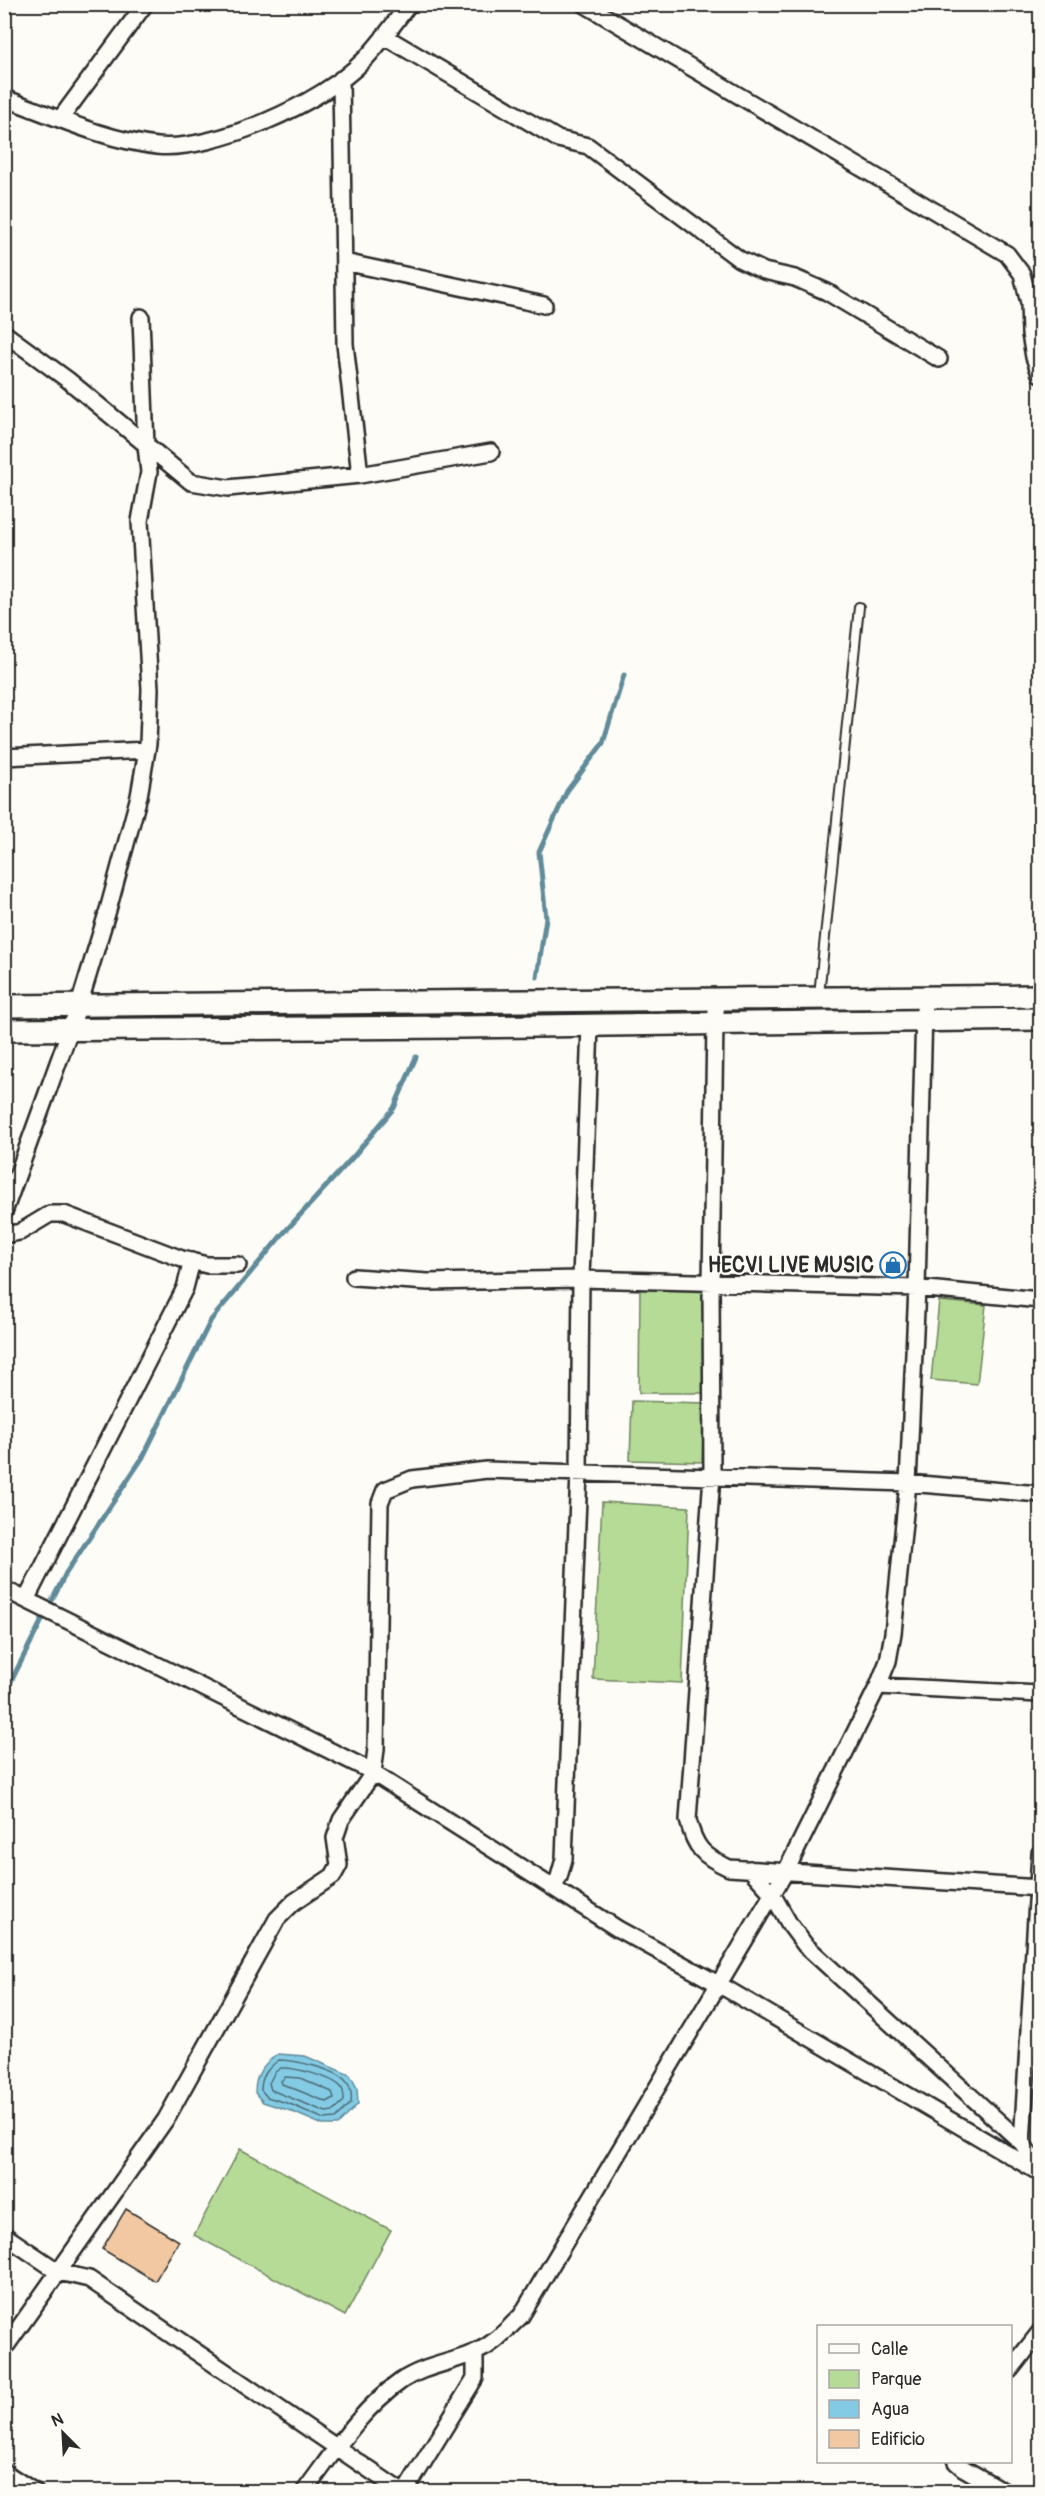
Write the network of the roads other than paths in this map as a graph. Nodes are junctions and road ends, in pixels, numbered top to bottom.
1 (145, 4) edge
2 (409, 4) edge
3 (584, 4) edge
4 (384, 36) junction
5 (341, 79) junction
6 (4, 98) edge
7 (61, 118) junction
8 (344, 262) junction
9 (544, 305) dead end
10 (141, 317) dead end
11 (4, 333) edge
12 (939, 359) dead end
13 (1041, 374) edge
14 (146, 446) junction
15 (491, 452) dead end
16 (360, 475) junction
17 (859, 607) dead end
18 (147, 750) junction
19 (4, 757) edge
20 (1041, 996) edge
21 (926, 998) junction
22 (717, 1000) junction
23 (819, 1000) junction
24 (79, 1005) junction
25 (4, 1006) edge
26 (1041, 1019) edge
27 (923, 1020) junction
28 (715, 1023) junction
29 (590, 1025) junction
30 (70, 1028) junction
31 (4, 1029) edge
32 (4, 1212) edge
33 (4, 1234) edge
34 (192, 1262) junction
35 (238, 1265) dead end
36 (354, 1277) dead end
37 (581, 1279) junction
38 (711, 1283) junction
39 (916, 1288) junction
40 (1041, 1300) edge
41 (579, 1472) junction
42 (712, 1475) junction
43 (908, 1483) junction
44 (1041, 1494) edge
45 (4, 1589) edge
46 (26, 1600) junction
47 (878, 1686) junction
48 (1041, 1695) edge
49 (373, 1773) junction
50 (1041, 1852) edge
51 (750, 1869) junction
52 (786, 1871) junction
53 (554, 1887) junction
54 (1039, 1888) edge
55 (771, 1892) junction
56 (720, 1984) junction
57 (1022, 2143) junction
58 (1041, 2172) edge
59 (4, 2235) edge
60 (59, 2272) junction
61 (1041, 2332) edge
62 (4, 2349) edge
63 (475, 2352) junction
64 (1012, 2369) edge
65 (336, 2447) junction
66 (957, 2463) edge
67 (4, 2472) edge
68 (35, 2492) edge
69 (304, 2492) edge
70 (403, 2492) edge
71 (1005, 2492) edge

1 - 7 street
2 - 4 street
3 - 13 street
4 - 5 street
4 - 12 street
5 - 7 street
5 - 8 street
6 - 7 street
8 - 9 street
8 - 16 street
10 - 14 street
11 - 14 street
14 - 16 street
14 - 18 street
15 - 16 street
17 - 23 lane
18 - 19 street
18 - 24 street
20 - 21 street
21 - 23 street
21 - 27 street
22 - 23 street
22 - 24 street
22 - 28 street
24 - 25 street
24 - 30 street
26 - 27 street
27 - 28 street
27 - 39 street
28 - 29 street
28 - 38 street
29 - 30 street
29 - 37 street
30 - 31 street
30 - 32 street
33 - 34 street
34 - 35 street
34 - 46 street
36 - 37 street
37 - 38 street
37 - 41 street
38 - 39 street
38 - 42 street
39 - 40 street
39 - 43 street
41 - 42 street
41 - 49 street
41 - 53 street
42 - 43 street
42 - 51 street
43 - 44 street
43 - 47 street
45 - 46 street
46 - 49 street
47 - 48 street
47 - 52 street
49 - 53 street
49 - 60 street
50 - 54 street
51 - 52 street
51 - 55 street
52 - 54 street
52 - 55 street
53 - 56 street
54 - 57 street
55 - 56 street
55 - 57 street
56 - 58 street
56 - 63 street
57 - 58 street
59 - 60 street
60 - 62 street
60 - 65 street
61 - 64 street
63 - 65 street
63 - 70 street
65 - 69 street
65 - 70 street
66 - 71 street
67 - 68 street

